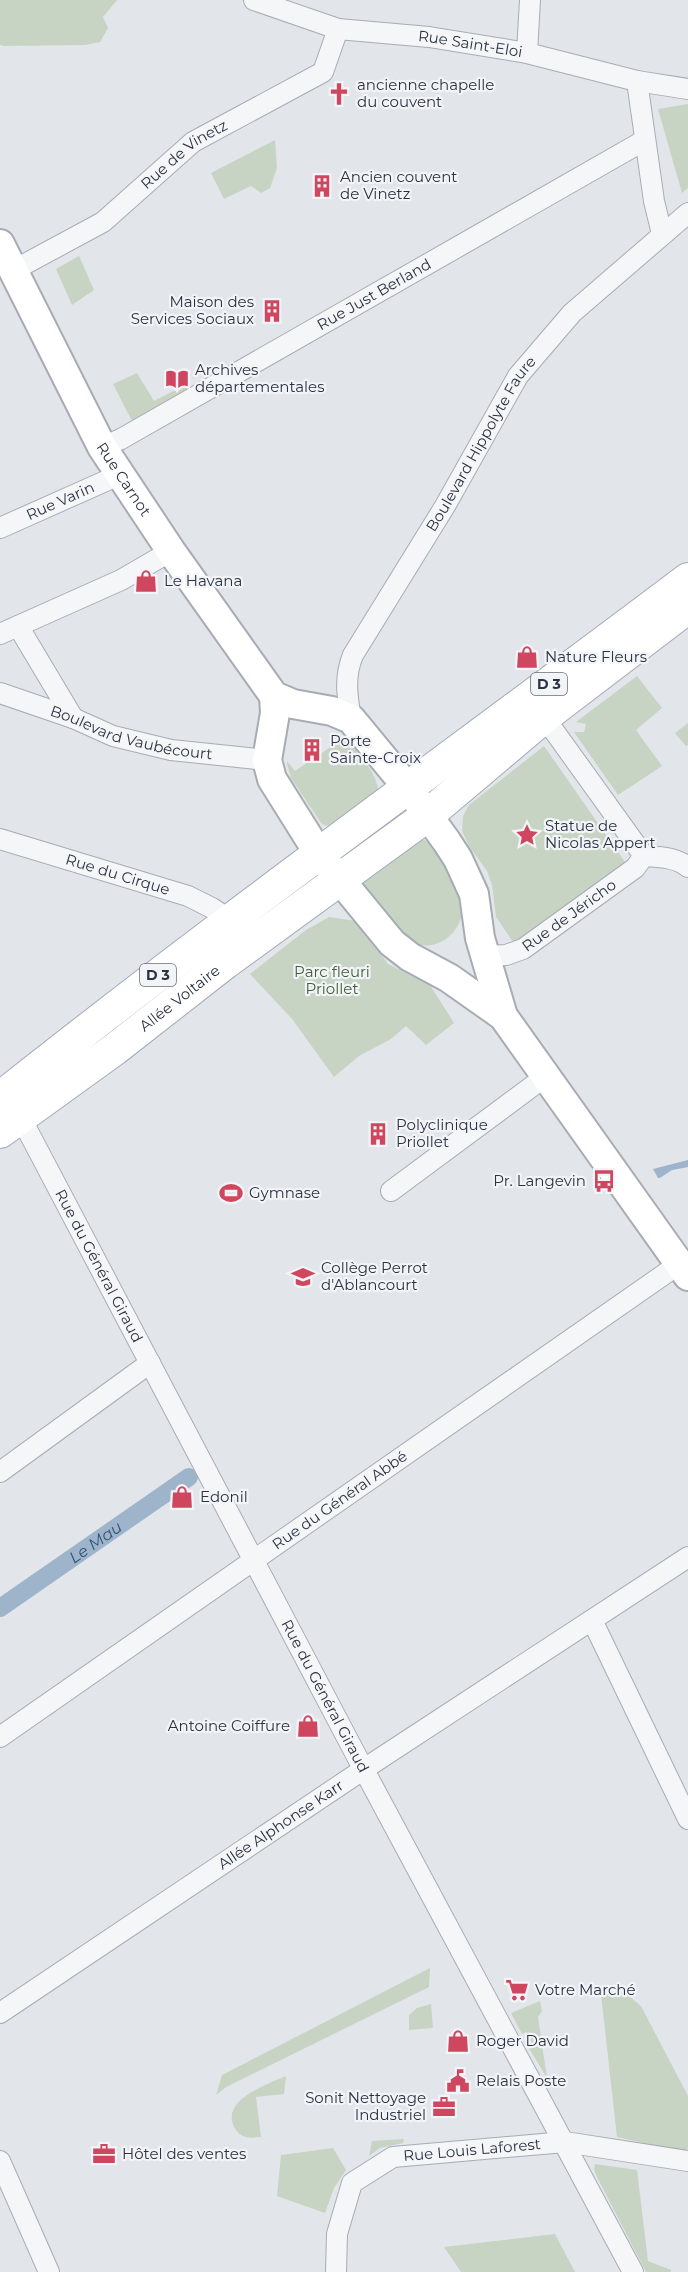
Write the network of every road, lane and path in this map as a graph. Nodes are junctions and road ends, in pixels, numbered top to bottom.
1 (254, 0) edge
2 (530, 0) edge
3 (338, 29) junction
4 (527, 53) junction
5 (637, 81) junction
6 (688, 89) edge
7 (645, 140) junction
8 (688, 213) edge
9 (662, 234) junction
10 (0, 244) edge
11 (14, 270) junction
12 (102, 447) junction
13 (119, 475) junction
14 (0, 528) edge
15 (171, 551) junction
16 (688, 579) edge
17 (688, 607) edge
18 (9, 630) edge
19 (0, 693) edge
20 (274, 696) junction
21 (341, 715) junction
22 (544, 717) junction
23 (73, 718) junction
24 (268, 754) junction
25 (408, 788) junction
26 (428, 815) junction
27 (0, 839) edge
28 (319, 854) junction
29 (644, 856) junction
30 (688, 867) edge
31 (339, 880) junction
32 (230, 920) junction
33 (485, 956) junction
34 (449, 978) junction
35 (503, 1016) junction
36 (89, 1028) junction
37 (546, 1077) junction
38 (0, 1080) edge
39 (7, 1116) edge
40 (0, 1141) edge
41 (391, 1191) dead end
42 (684, 1270) edge
43 (150, 1362) junction
44 (0, 1472) edge
45 (688, 1557) edge
46 (254, 1560) junction
47 (591, 1620) junction
48 (0, 1737) edge
49 (364, 1769) junction
50 (688, 1819) edge
51 (0, 2013) edge
52 (565, 2142) junction
53 (0, 2161) edge
54 (688, 2161) edge
55 (49, 2272) edge
56 (336, 2272) edge
57 (633, 2272) edge

1 - 3 street, Rue Saint-Eloi
2 - 4 street
3 - 4 street, Rue Saint-Eloi
3 - 11 street, Rue de Vinetz
4 - 5 street, Rue Saint-Eloi
5 - 6 street, Rue Saint-Eloi
5 - 7 street
7 - 9 street
7 - 12 street, Rue Just Berland
8 - 9 street, Boulevard Hippolyte Faure
9 - 21 street, Boulevard Hippolyte Faure
10 - 11 main road, Rue Carnot
11 - 12 main road, Rue Carnot
12 - 13 main road, Rue Carnot
13 - 14 street, Rue Varin
13 - 15 main road, Rue Carnot
15 - 18 street
15 - 20 main road, Rue Carnot
16 - 25 main road, D 3
17 - 22 main road, D 3
18 - 23 street
19 - 23 street, Boulevard Vaubécourt
20 - 21 main road
20 - 24 main road
21 - 24 main road
21 - 25 main road
22 - 26 main road, D 3
22 - 29 street
23 - 24 street, Boulevard Vaubécourt
24 - 28 main road
25 - 26 main road
25 - 28 main road, D 3
26 - 31 main road, D 3
26 - 33 main road
27 - 32 street, Rue du Cirque
28 - 31 main road
28 - 32 main road, Allée Voltaire / D 3
29 - 30 street
29 - 33 street, Rue de Jéricho
31 - 34 main road
31 - 39 main road, Allée Voltaire / D 3
32 - 36 main road, Allée Voltaire / D 3
33 - 34 main road
33 - 35 main road
34 - 35 main road
35 - 37 main road
36 - 38 street, Allée Voltaire
36 - 39 main road, Allée Voltaire / D 3
37 - 41 street
37 - 42 main road
39 - 40 street, Allée Voltaire
39 - 43 street, Rue du Général Giraud
42 - 46 street, Rue du Général Abbé
43 - 44 street
43 - 46 street, Rue du Général Giraud
45 - 47 street, Allée Alphonse Karr
46 - 48 street, Rue du Général Abbé
46 - 49 street, Rue du Général Giraud
47 - 49 street, Allée Alphonse Karr
47 - 50 street
49 - 51 street, Allée Alphonse Karr
49 - 52 street, Rue du Général Giraud
52 - 54 street, Rue Louis Laforest
52 - 56 street, Rue Louis Laforest
52 - 57 street, Rue du Général Giraud
53 - 55 street

